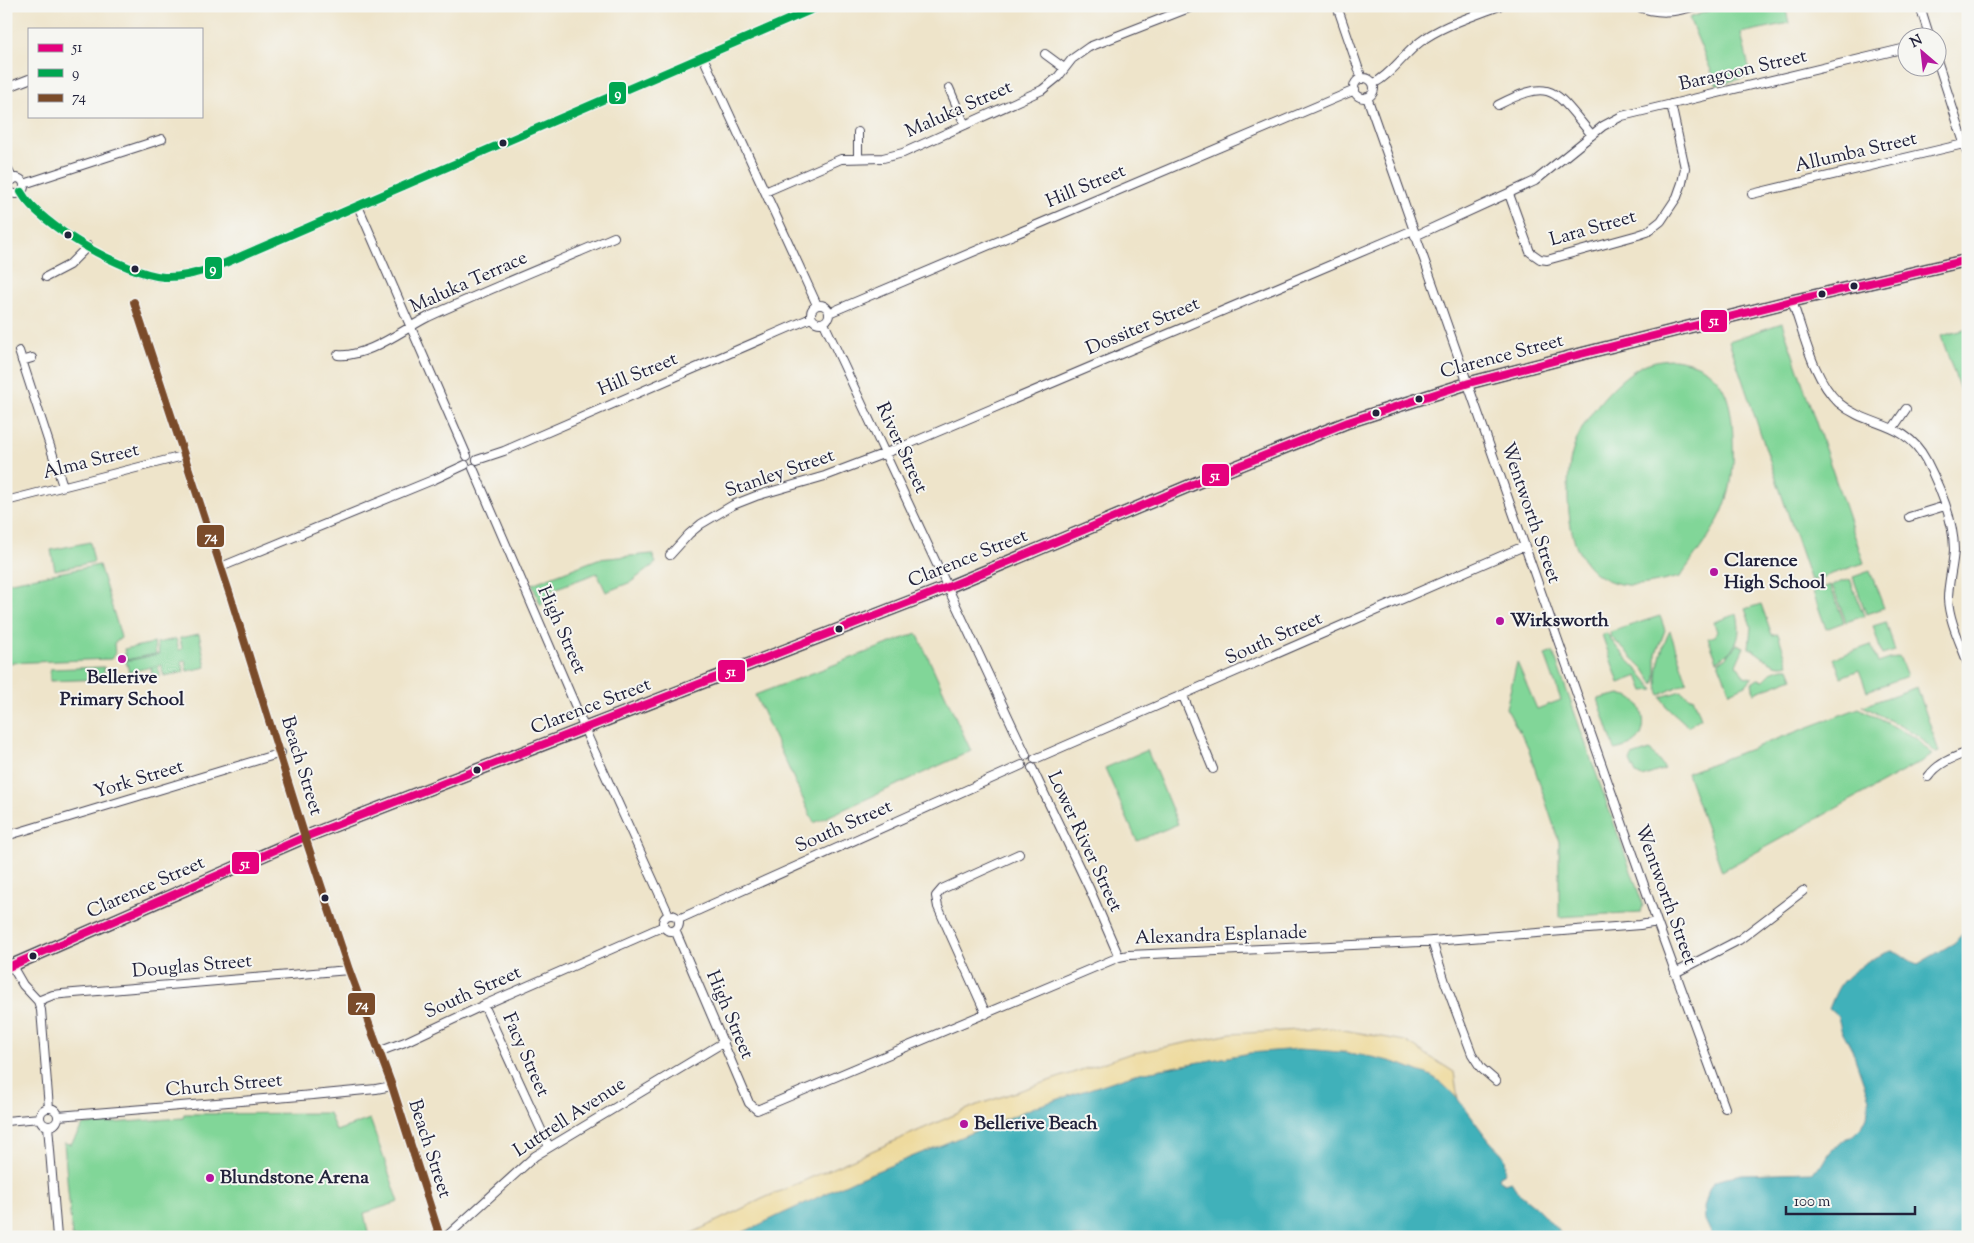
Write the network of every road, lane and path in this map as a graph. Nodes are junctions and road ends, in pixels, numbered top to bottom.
1 (820, 6) edge
2 (1194, 6) edge
3 (1337, 6) edge
4 (1499, 6) edge
5 (1636, 6) edge
6 (1695, 6) edge
7 (1920, 6) edge
8 (1927, 28) edge
9 (1896, 50) edge
10 (1044, 54) dead end
11 (704, 57) junction
12 (1064, 68) junction
13 (1362, 78) junction
14 (1943, 78) edge
15 (28, 79) edge
16 (1373, 84) junction
17 (6, 88) edge
18 (949, 88) dead end
19 (1355, 90) junction
20 (1367, 97) junction
21 (1671, 104) junction
22 (1498, 105) dead end
23 (965, 125) junction
24 (858, 132) dead end
25 (1592, 135) junction
26 (162, 139) dead end
27 (1966, 143) edge
28 (1968, 155) edge
29 (858, 158) junction
30 (6, 166) edge
31 (13, 180) junction
32 (24, 184) junction
33 (8, 189) edge
34 (21, 192) junction
35 (765, 192) junction
36 (1509, 194) junction
37 (1752, 194) dead end
38 (358, 206) junction
39 (1414, 233) junction
40 (614, 237) dead end
41 (88, 246) junction
42 (1968, 260) edge
43 (46, 277) dead end
44 (1792, 301) junction
45 (134, 302) dead end
46 (817, 306) junction
47 (829, 313) junction
48 (811, 318) junction
49 (824, 322) junction
50 (411, 327) junction
51 (19, 351) dead end
52 (338, 355) dead end
53 (32, 358) dead end
54 (22, 361) junction
55 (1469, 384) junction
56 (1906, 409) dead end
57 (1893, 428) junction
58 (886, 453) junction
59 (183, 456) junction
60 (471, 465) junction
61 (62, 486) junction
62 (6, 501) edge
63 (1946, 506) junction
64 (1909, 517) dead end
65 (1524, 546) junction
66 (670, 555) dead end
67 (221, 567) junction
68 (948, 587) junction
69 (1964, 644) edge
70 (1968, 664) edge
71 (1183, 696) junction
72 (585, 728) junction
73 (1968, 752) edge
74 (281, 753) junction
75 (1026, 754) junction
76 (1035, 759) junction
77 (1022, 765) junction
78 (1032, 768) junction
79 (1213, 769) dead end
80 (1928, 777) dead end
81 (6, 836) edge
82 (306, 837) junction
83 (1020, 854) dead end
84 (1803, 890) dead end
85 (669, 915) junction
86 (679, 919) junction
87 (1657, 922) junction
88 (664, 926) junction
89 (675, 930) junction
90 (1432, 941) junction
91 (1119, 957) junction
92 (9, 967) edge
93 (349, 970) junction
94 (1675, 973) junction
95 (38, 1001) junction
96 (484, 1005) junction
97 (986, 1014) junction
98 (724, 1042) junction
99 (378, 1052) junction
100 (1496, 1081) dead end
101 (392, 1086) junction
102 (49, 1108) junction
103 (1725, 1108) dead end
104 (757, 1110) joint
105 (58, 1116) junction
106 (40, 1118) junction
107 (6, 1121) edge
108 (48, 1126) junction
109 (549, 1147) junction
110 (57, 1237) edge
111 (440, 1237) edge
112 (446, 1237) edge

1 - 11 street
2 - 12 street, Maluka Street
3 - 13 street
4 - 16 street
5 - 6 street
7 - 8 street
9 - 21 street, Baragoon Street
10 - 12 street
11 - 35 street
11 - 38 street
12 - 23 street, Maluka Street
13 - 16 street
13 - 19 street
14 - 27 street
15 - 17 street
16 - 20 street
18 - 23 street
19 - 20 street
19 - 47 street, Hill Street
20 - 39 street, Wentworth Street
21 - 25 street, Baragoon Street
21 - 36 street, Lara Street
22 - 25 street
23 - 29 street, Maluka Street
24 - 29 street
25 - 36 street, Baragoon Street
26 - 32 street
27 - 28 street
27 - 37 street, Allumba Street
29 - 35 street, Maluka Street
30 - 31 street
31 - 32 street
31 - 33 street
32 - 34 street
33 - 34 street
34 - 41 street
35 - 46 street
36 - 39 street, Baragoon Street
38 - 41 street
38 - 50 street
39 - 55 street, Wentworth Street
39 - 58 street, Dossiter Street
40 - 50 street, Maluka Terrace
41 - 43 street
42 - 44 main road, Clarence Street
44 - 55 main road, Clarence Street
44 - 57 street
45 - 59 street, Beach Street
46 - 47 street
46 - 48 street
47 - 49 street
48 - 49 street
48 - 60 street, Hill Street
49 - 58 street, River Street
50 - 52 street, Maluka Terrace
50 - 60 street
51 - 54 street
53 - 54 street
54 - 61 street
55 - 65 street, Wentworth Street
55 - 68 main road, Clarence Street
56 - 57 street
57 - 63 street
58 - 66 street, Stanley Street
58 - 68 street, River Street
59 - 61 street, Alma Street
59 - 67 street, Beach Street
60 - 67 street, Hill Street
60 - 72 street, High Street
61 - 62 street, Alma Street
63 - 64 street
63 - 69 street
65 - 71 street, South Street
65 - 87 street, Wentworth Street
67 - 74 street, Beach Street
68 - 72 main road, Clarence Street
68 - 75 street
69 - 70 street
71 - 76 street, South Street
71 - 79 street
72 - 82 main road, Clarence Street
72 - 85 street, High Street
73 - 80 street
74 - 81 street, York Street
74 - 82 street, Beach Street
75 - 76 street
75 - 77 street
76 - 78 street
77 - 78 street
77 - 86 street, South Street
78 - 91 street, Lower River Street
82 - 92 main road, Clarence Street
82 - 93 street, Beach Street
83 - 97 street
84 - 94 street
85 - 86 street
85 - 88 street
86 - 89 street
87 - 90 street, Alexandra Esplanade
87 - 94 street, Wentworth Street
88 - 89 street
88 - 96 street, South Street
89 - 98 street, High Street
90 - 91 street, Alexandra Esplanade
90 - 100 street
91 - 97 street, Alexandra Esplanade
92 - 95 street
93 - 95 street, Douglas Street
93 - 99 street, Beach Street
94 - 103 street, Wentworth Street
95 - 102 street
96 - 99 street, South Street
96 - 109 street, Facy Street
97 - 104 street, Alexandra Esplanade
98 - 104 street, High Street
98 - 109 street, Luttrell Avenue
99 - 101 street, Beach Street
101 - 105 street, Church Street
101 - 111 street, Beach Street
102 - 105 street
102 - 106 street
105 - 108 street
106 - 107 street
106 - 108 street
108 - 110 street
109 - 112 street, Luttrell Avenue

